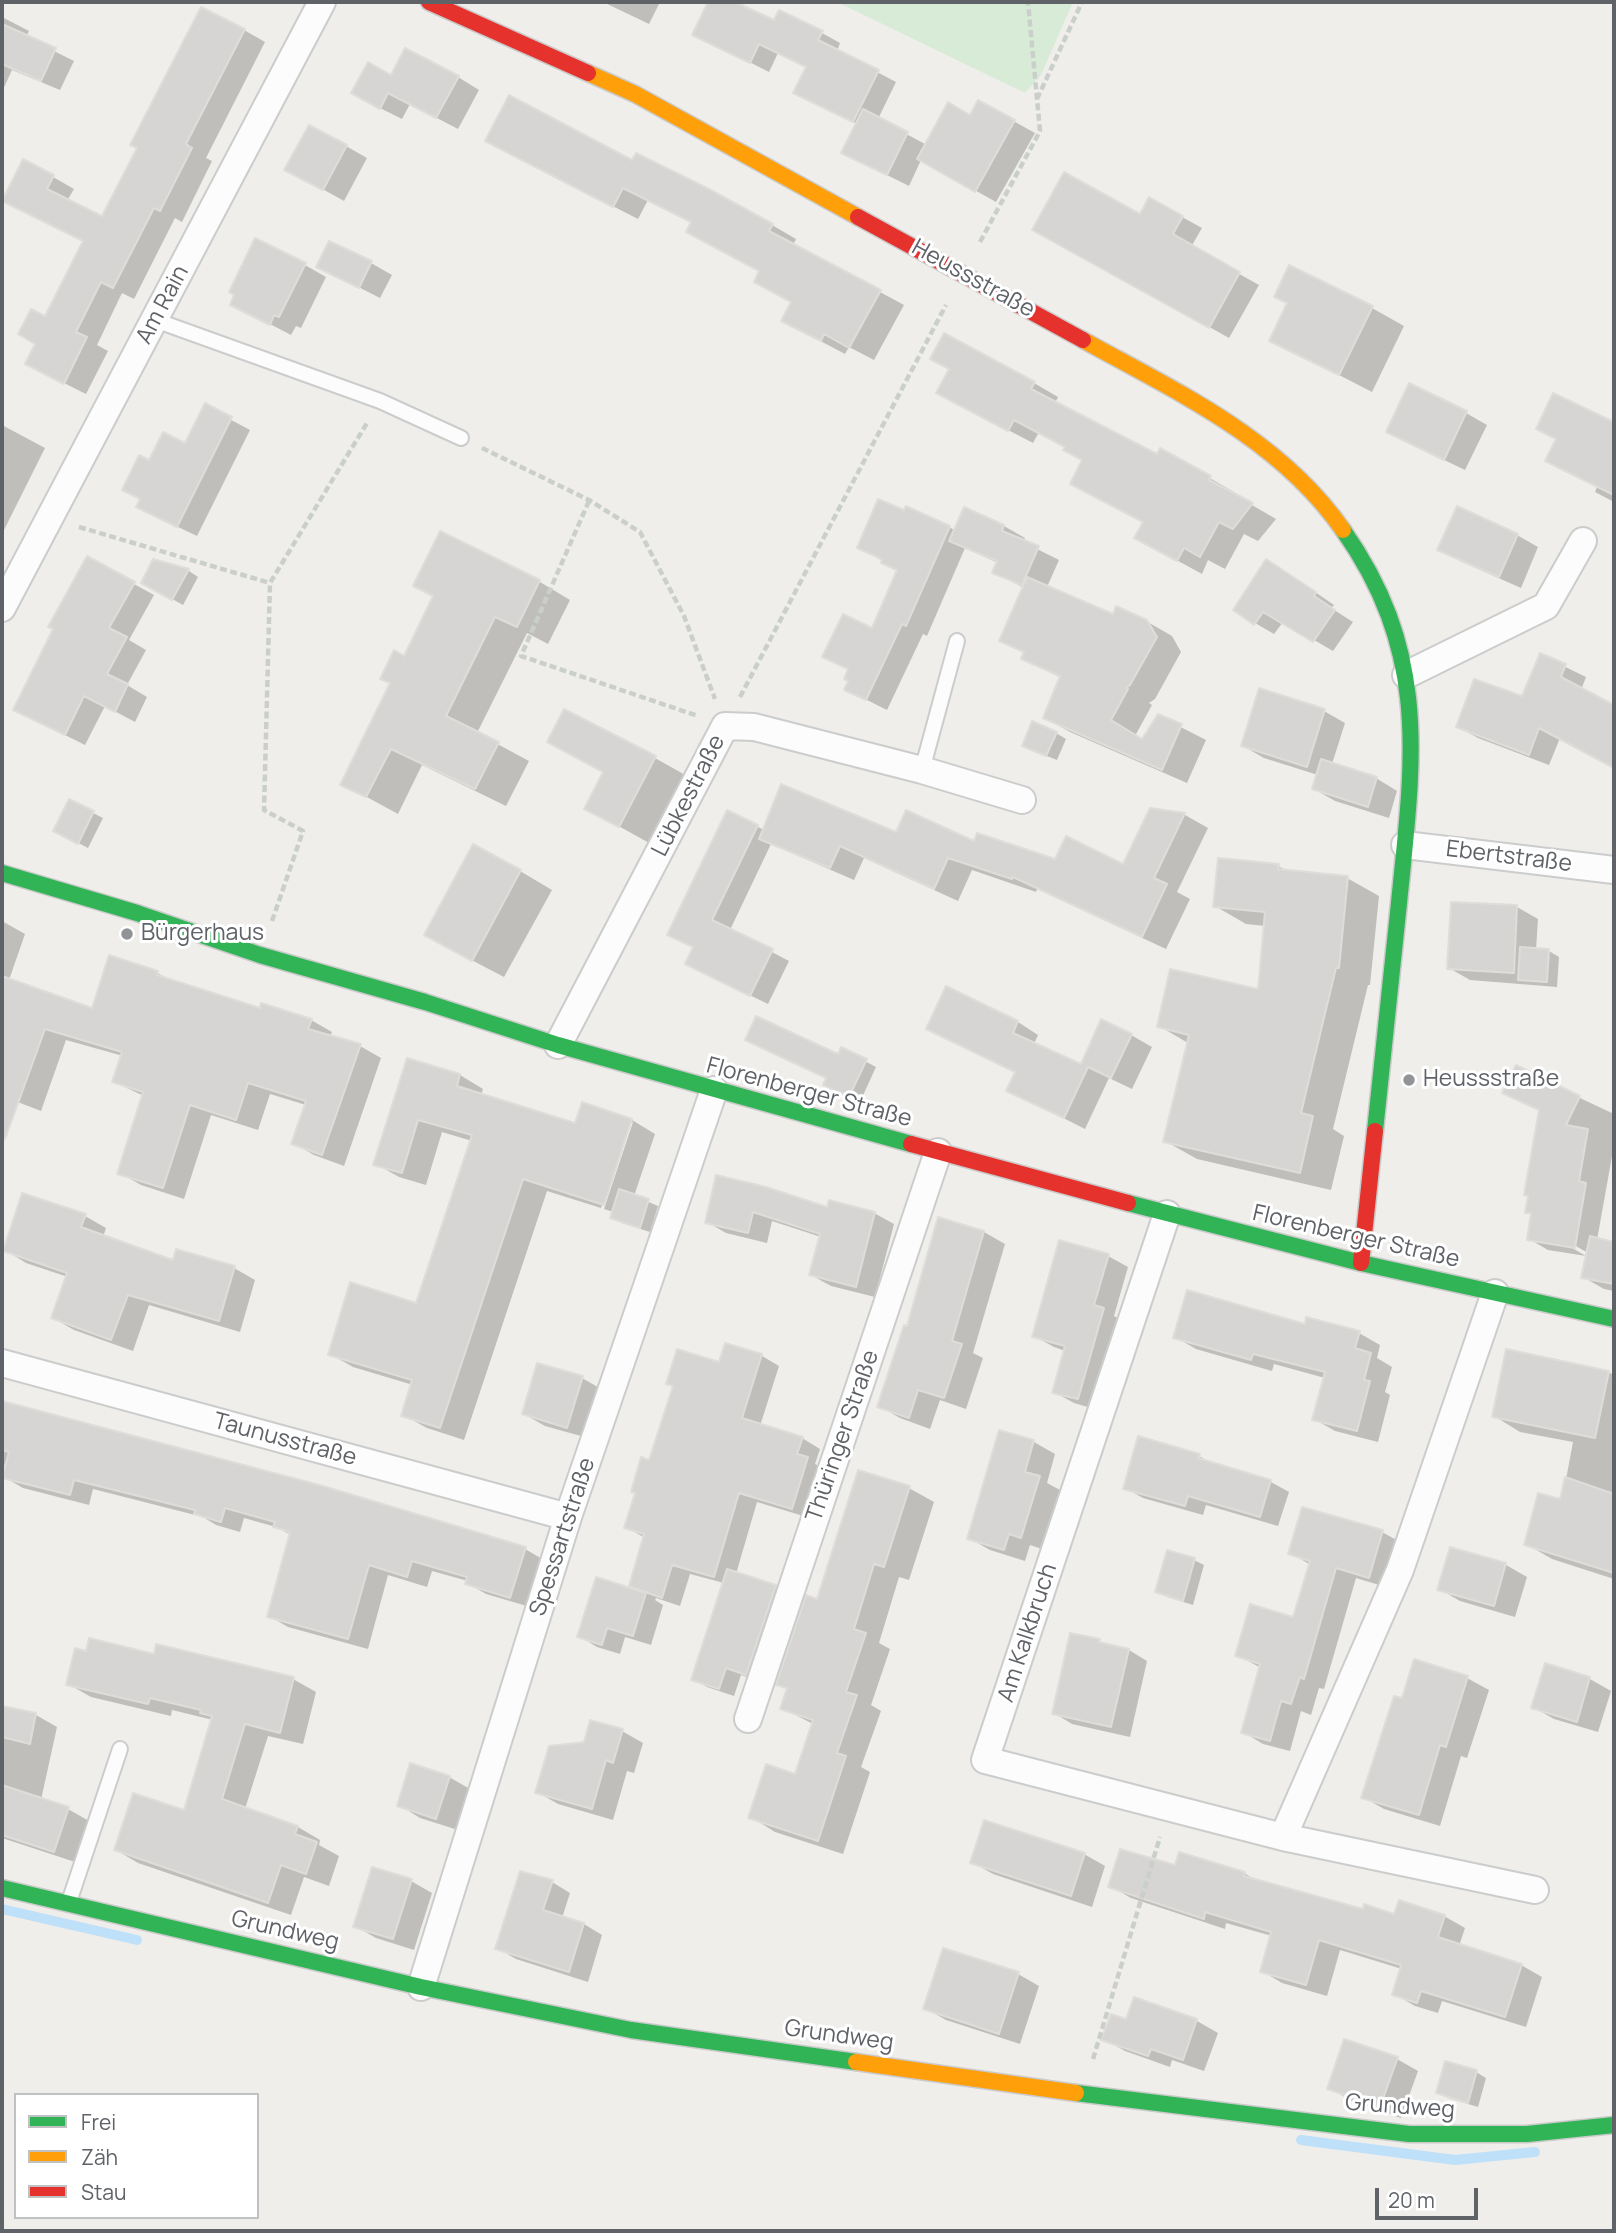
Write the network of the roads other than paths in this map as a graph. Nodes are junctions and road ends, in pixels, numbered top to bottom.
1 (322, 2) edge
2 (429, 2) edge
3 (155, 320) junction
4 (461, 438) road end
5 (1583, 541) dead end
6 (2, 608) edge
7 (957, 641) dead end
8 (1406, 674) junction
9 (922, 771) junction
10 (1022, 800) dead end
11 (1405, 845) junction
12 (1614, 870) edge
13 (2, 873) edge
14 (558, 1045) junction
15 (714, 1090) junction
16 (938, 1152) junction
17 (1167, 1214) junction
18 (1362, 1263) junction
19 (1495, 1293) junction
20 (1614, 1320) edge
21 (2, 1363) edge
22 (568, 1517) junction
23 (748, 1719) dead end
24 (120, 1749) dead end
25 (1283, 1837) junction
26 (2, 1888) edge
27 (1535, 1890) dead end
28 (69, 1903) junction
29 (421, 1987) junction
30 (1614, 2125) edge

1 - 3 street, Am Rain
2 - 8 street, Heussstraße
3 - 4 lane
3 - 6 street, Am Rain
5 - 8 street
7 - 9 lane
8 - 11 street, Heussstraße
9 - 10 street, Lübkestraße
9 - 14 street, Lübkestraße
11 - 12 street, Ebertstraße
11 - 18 street, Heussstraße
13 - 14 street, Florenberger Straße
14 - 15 street, Florenberger Straße
15 - 16 street, Florenberger Straße
15 - 22 street, Spessartstraße
16 - 17 street, Florenberger Straße
16 - 23 street, Thüringer Straße
17 - 18 street, Florenberger Straße
17 - 25 street, Am Kalkbruch
18 - 19 street, Florenberger Straße
19 - 20 street, Florenberger Straße
19 - 25 street
21 - 22 street, Taunusstraße
22 - 29 street, Spessartstraße
24 - 28 lane
25 - 27 street, Am Kalkbruch
26 - 28 street, Grundweg
28 - 29 street, Grundweg
29 - 30 street, Grundweg

